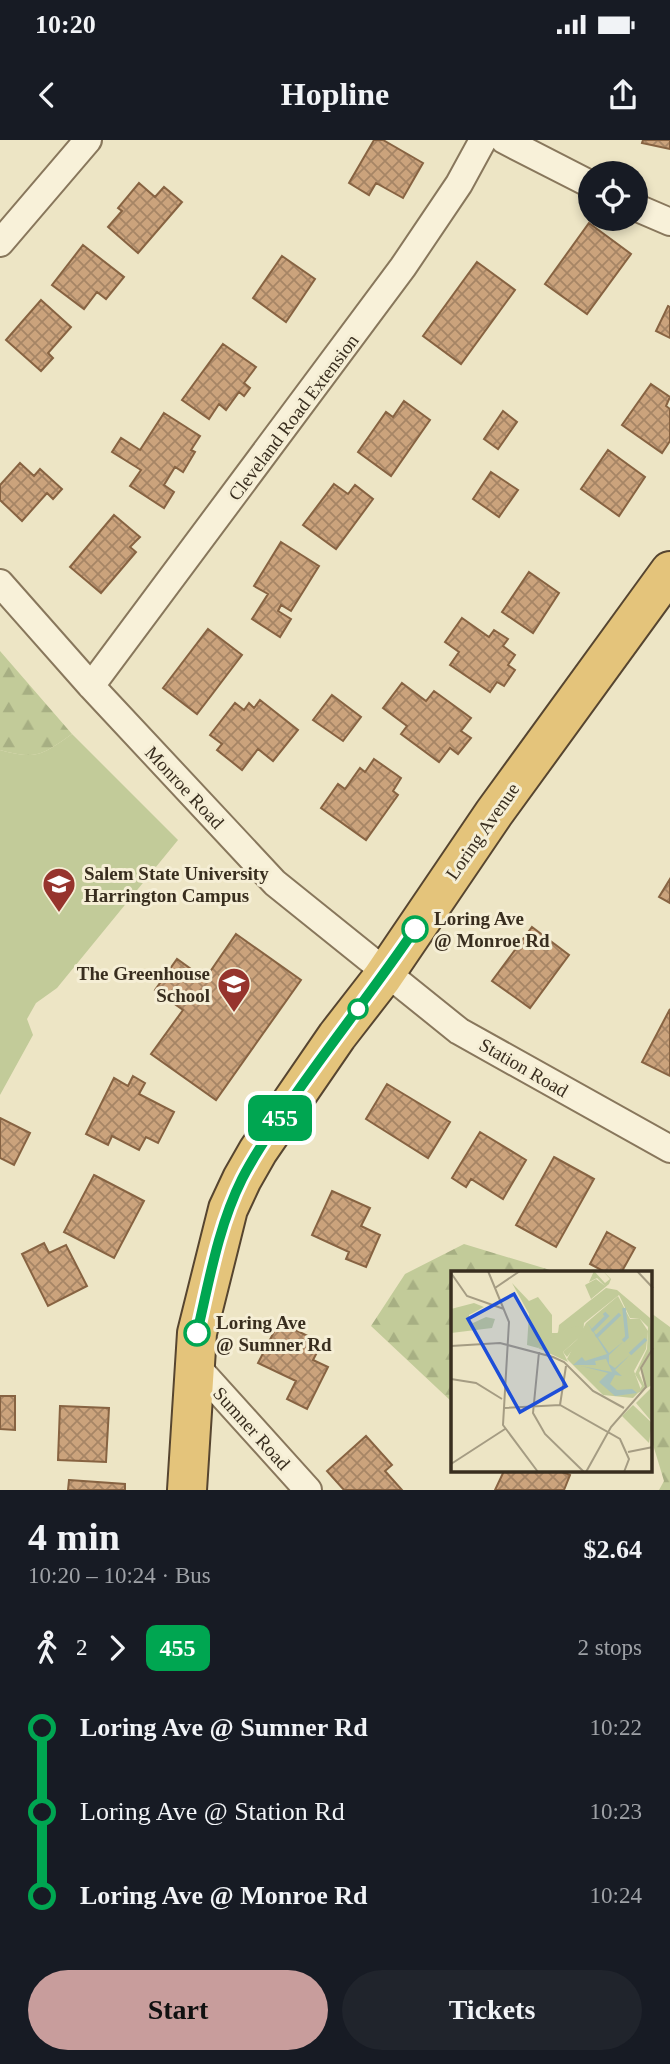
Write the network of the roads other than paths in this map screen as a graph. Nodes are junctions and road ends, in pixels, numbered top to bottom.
1 (88, 140) edge
2 (483, 140) edge
3 (504, 140) edge
4 (578, 178) edge
5 (648, 213) edge
6 (670, 222) edge
7 (0, 243) edge
8 (670, 571) edge
9 (0, 583) edge
10 (91, 686) junction
11 (385, 973) junction
12 (670, 1149) edge
13 (195, 1366) junction
14 (187, 1490) edge
15 (308, 1490) edge

1 - 7 street
2 - 10 street, Cleveland Road Extension
3 - 4 street
5 - 6 street
8 - 11 highway, Loring Avenue
9 - 10 street, Monroe Road
10 - 11 street, Monroe Road
11 - 12 street, Station Road
11 - 13 highway, Loring Avenue
13 - 14 highway, Loring Avenue
13 - 15 street, Sumner Road

